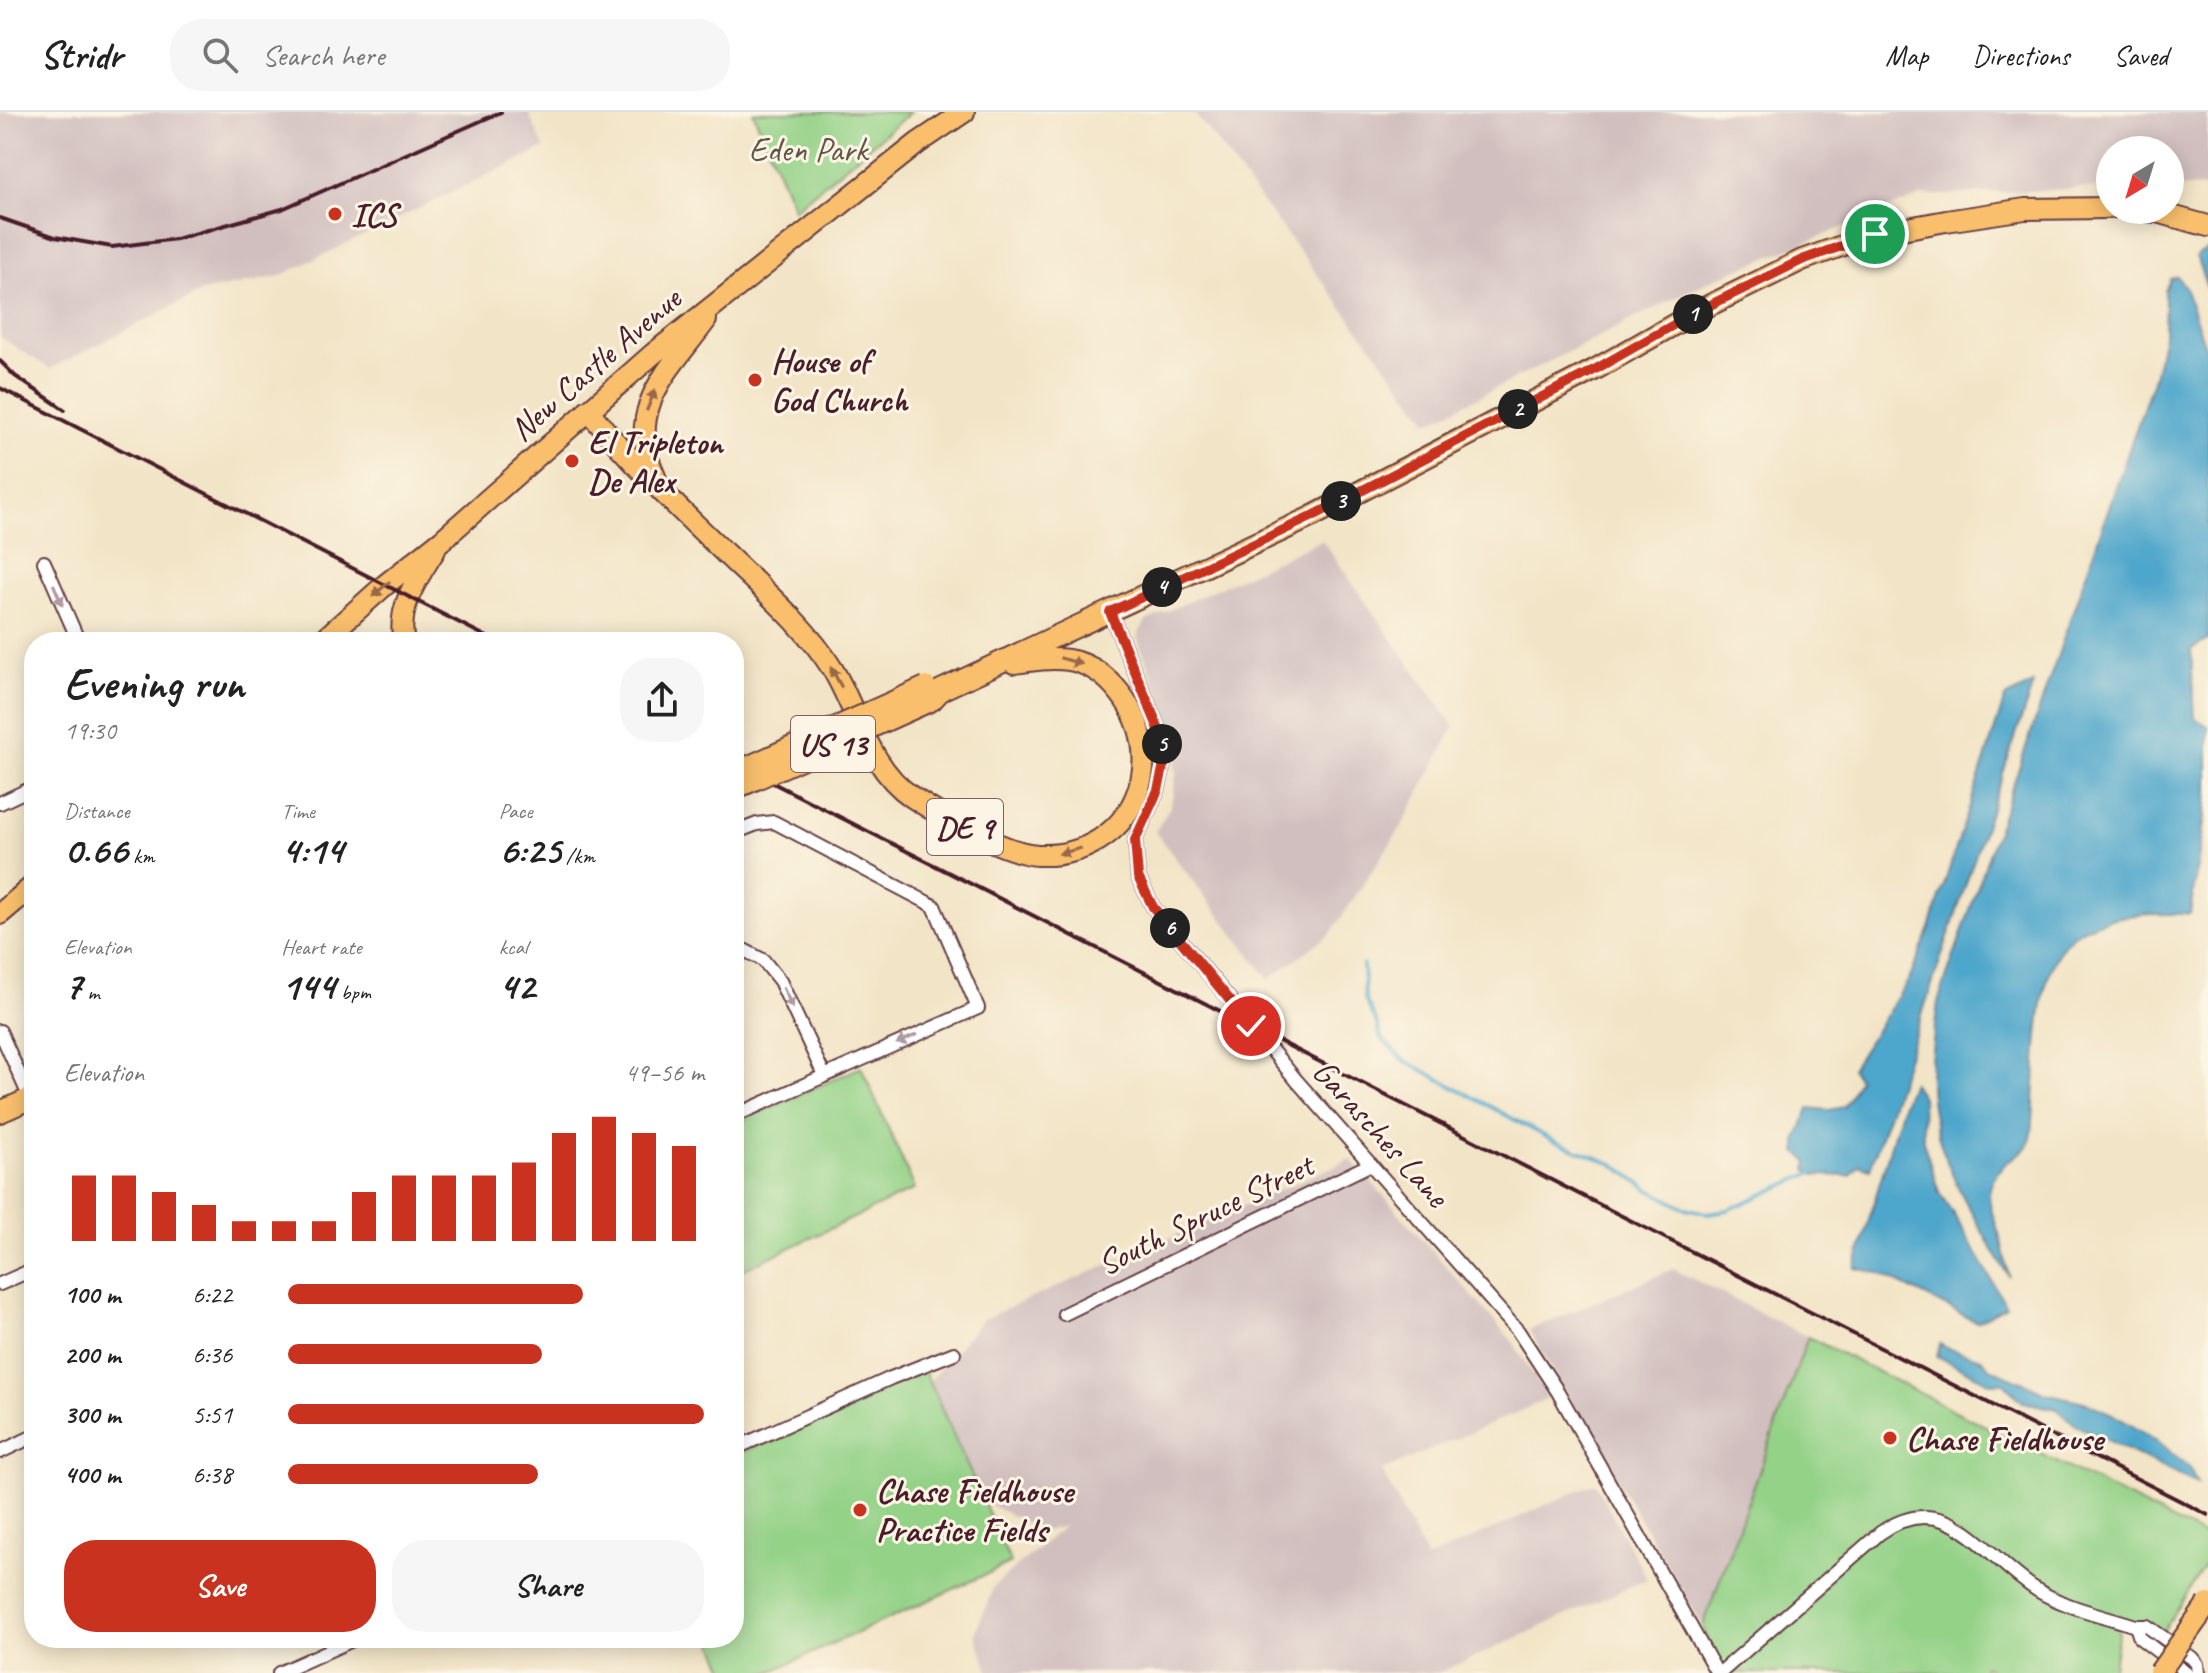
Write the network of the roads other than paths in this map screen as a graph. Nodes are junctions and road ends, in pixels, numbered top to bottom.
1 (941, 112) edge
2 (964, 112) edge
3 (918, 143) junction
4 (2096, 208) edge
5 (2184, 219) edge
6 (2208, 226) edge
7 (725, 295) junction
8 (588, 410) junction
9 (668, 499) junction
10 (442, 540) junction
11 (44, 562) dead end
12 (1110, 612) junction
13 (75, 632) edge
14 (332, 632) edge
15 (404, 632) edge
16 (994, 665) junction
17 (933, 692) junction
18 (744, 769) edge
19 (744, 784) edge
20 (24, 792) edge
21 (0, 803) edge
22 (744, 829) edge
23 (24, 894) edge
24 (0, 914) edge
25 (744, 950) edge
26 (0, 1031) edge
27 (824, 1075) junction
28 (24, 1082) edge
29 (24, 1104) edge
30 (744, 1111) edge
31 (0, 1112) edge
32 (1371, 1164) junction
33 (24, 1273) edge
34 (0, 1284) edge
35 (1064, 1314) dead end
36 (954, 1353) dead end
37 (24, 1441) edge
38 (744, 1444) edge
39 (0, 1452) edge
40 (2208, 1604) edge
41 (2136, 1626) junction
42 (335, 1648) edge
43 (279, 1673) edge
44 (1719, 1673) edge
45 (2159, 1673) edge
46 (2186, 1673) edge
47 (2198, 1673) edge

1 - 3 main road, New Castle Avenue / DE 9
2 - 3 main road, New Castle Avenue / DE 9
3 - 7 main road, New Castle Avenue / DE 9
4 - 12 main road, US 13
5 - 6 main road
7 - 8 main road, New Castle Avenue / DE 9
9 -> 7 main road, DE 9
8 - 9 main road
8 - 10 main road, New Castle Avenue / DE 9
16 -> 9 main road, DE 9
10 -> 14 main road, New Castle Avenue / DE 9
10 - 15 main road
11 -> 13 street
12 - 16 main road, US 13
12 - 32 street, Garasches Lane
16 - 17 main road, US 13
17 - 18 main road, US 13, bridge
17 - 19 main road, US 13, bridge
20 - 21 street
22 -> 27 street
23 - 24 main road
25 -> 27 street
26 - 28 street
27 - 30 street
29 - 31 main road
32 - 35 street, South Spruce Street
32 - 44 street, Garasches Lane
33 - 34 street
36 - 38 street
37 - 39 street
40 - 45 main road, bridge
41 - 44 street
41 - 46 street
41 - 47 street
42 - 43 street

